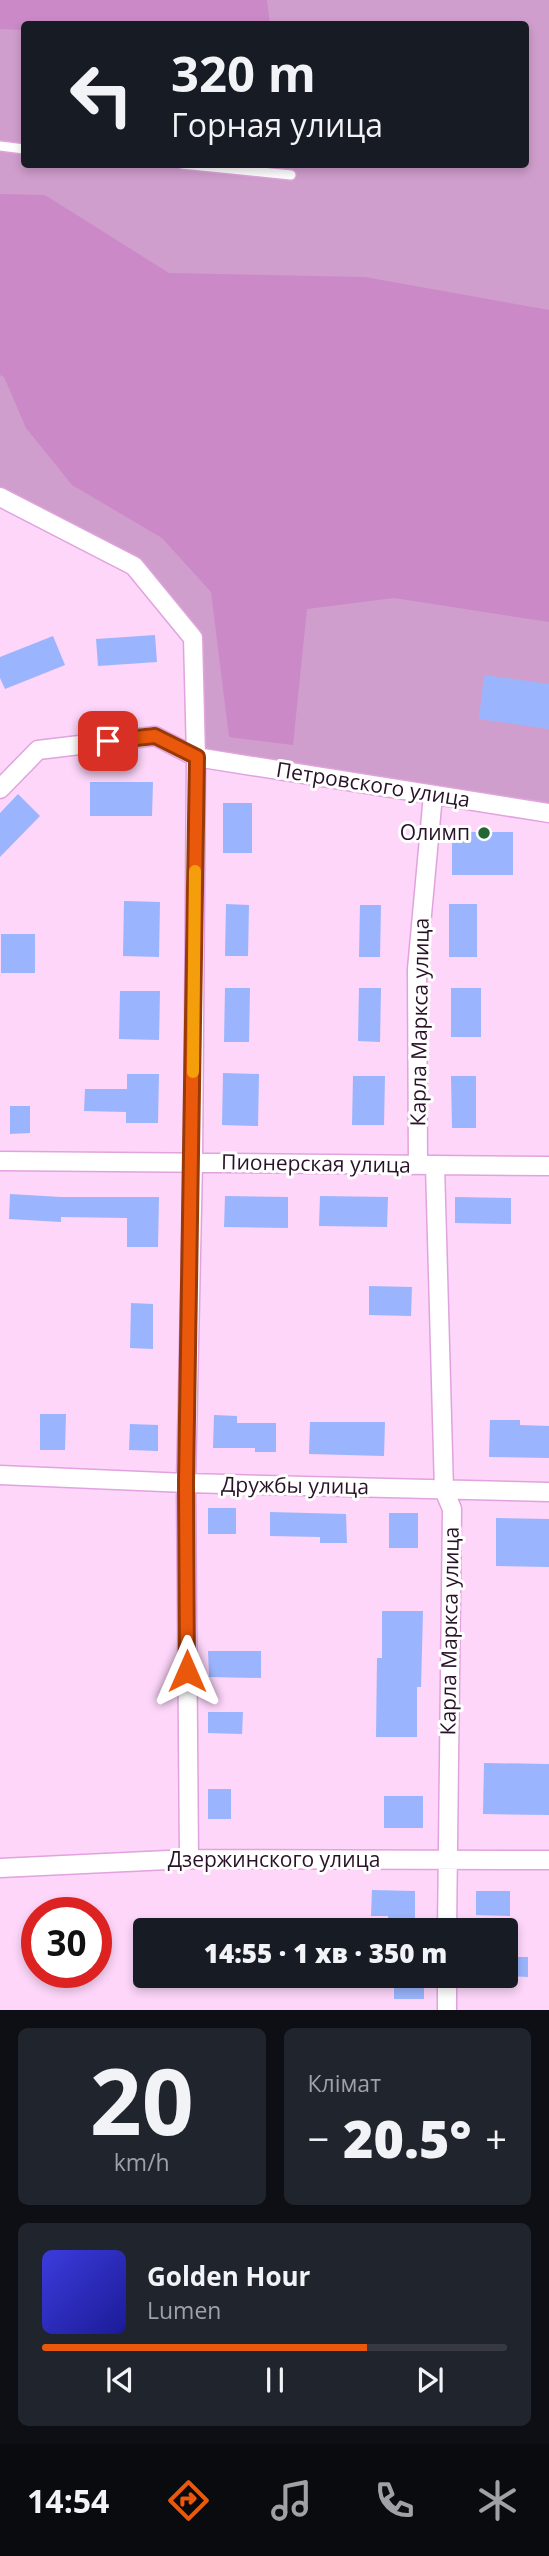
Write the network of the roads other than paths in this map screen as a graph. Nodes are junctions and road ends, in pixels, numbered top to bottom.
1 (0, 146) edge
2 (21, 149) edge
3 (222, 168) edge
4 (291, 175) dead end
5 (0, 497) edge
6 (197, 757) junction
7 (0, 789) edge
8 (433, 795) junction
9 (549, 813) edge
10 (0, 1161) edge
11 (192, 1163) junction
12 (426, 1165) junction
13 (549, 1166) edge
14 (0, 1475) edge
15 (186, 1483) junction
16 (444, 1490) junction
17 (549, 1492) edge
18 (189, 1859) junction
19 (448, 1860) junction
20 (549, 1860) edge
21 (0, 1868) edge
22 (447, 1918) edge
23 (447, 1988) edge
24 (447, 2010) edge

1 - 2 lane
3 - 4 lane
5 - 6 street
6 - 7 street, Петровского улица
6 - 8 street, Петровского улица
6 - 11 street
8 - 9 street, Петровского улица
8 - 12 street, Карла Маркса улица
10 - 11 street, Пионерская улица
11 - 12 street, Пионерская улица
11 - 15 street
12 - 13 street, Пионерская улица
12 - 16 street, Карла Маркса улица
14 - 15 street, Дружбы улица
15 - 16 street, Дружбы улица
15 - 18 street
16 - 17 street, Дружбы улица
16 - 19 street, Карла Маркса улица
18 - 19 street, Дзержинского улица
18 - 21 street, Дзержинского улица
19 - 20 street, Дзержинского улица
19 - 22 street, Карла Маркса улица
23 - 24 street

